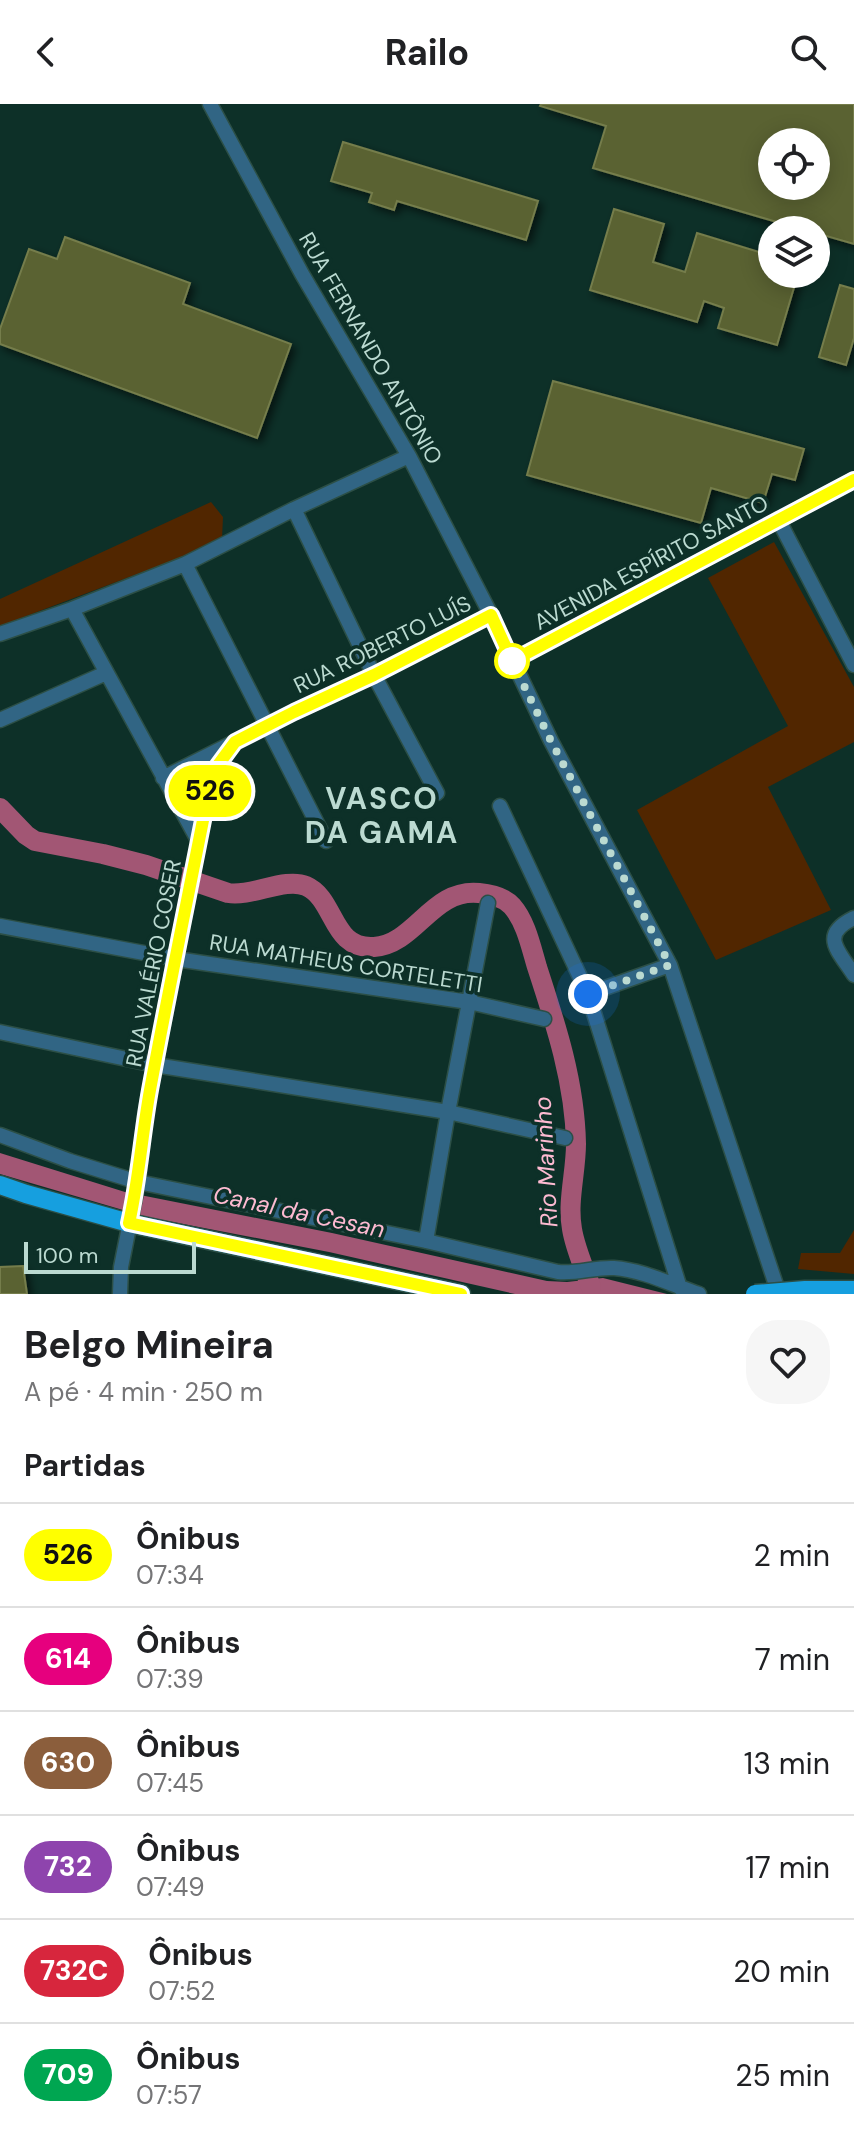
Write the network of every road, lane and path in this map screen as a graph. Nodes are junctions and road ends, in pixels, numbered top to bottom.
1 (210, 104) edge
2 (409, 456) junction
3 (854, 480) edge
4 (294, 509) junction
5 (778, 519) junction
6 (185, 564) junction
7 (72, 609) junction
8 (491, 615) junction
9 (0, 634) edge
10 (848, 641) edge
11 (512, 661) junction
12 (854, 665) edge
13 (106, 673) junction
14 (374, 675) junction
15 (0, 720) edge
16 (266, 726) junction
17 (235, 742) junction
18 (163, 778) junction
19 (437, 793) dead end
20 (500, 806) dead end
21 (326, 841) dead end
22 (199, 842) junction
23 (488, 903) dead end
24 (847, 921) edge
25 (0, 926) edge
26 (176, 959) junction
27 (670, 965) junction
28 (854, 975) edge
29 (588, 994) junction
30 (469, 1002) junction
31 (544, 1019) dead end
32 (0, 1032) edge
33 (155, 1065) junction
34 (448, 1112) junction
35 (0, 1135) edge
36 (565, 1138) dead end
37 (0, 1185) edge
38 (136, 1188) junction
39 (130, 1220) junction
40 (426, 1241) junction
41 (680, 1288) junction
42 (854, 1290) edge
43 (120, 1294) edge
44 (461, 1294) edge
45 (699, 1294) edge
46 (755, 1294) edge
47 (779, 1294) edge

1 - 2 street, RUA FERNANDO ANTÔNIO
2 - 4 street
2 - 8 street, RUA FERNANDO ANTÔNIO
3 - 5 street, AVENIDA ESPÍRITO SANTO
4 - 6 street
4 - 14 street
5 - 10 street
5 - 11 street, AVENIDA ESPÍRITO SANTO
6 - 7 street
6 - 16 street
7 - 9 street
7 - 13 street
8 - 11 street, RUA FERNANDO ANTÔNIO
8 - 14 street, RUA ROBERTO LUÍS
10 - 12 street
11 - 27 street, RUA FERNANDO ANTÔNIO
13 - 15 street
13 - 18 street
14 - 16 street, RUA ROBERTO LUÍS
14 - 19 street
16 - 17 street, RUA ROBERTO LUÍS
16 - 21 street
17 - 18 street, RUA ROBERTO LUÍS
17 - 22 street, RUA VALÉRIO COSER
18 - 22 street
20 - 29 street
22 - 26 street, RUA VALÉRIO COSER
23 - 30 street
24 - 28 street
25 - 26 street, RUA MATHEUS CORTELETTI
26 - 30 street, RUA MATHEUS CORTELETTI
26 - 33 street, RUA VALÉRIO COSER
27 - 29 street
27 - 47 street, RUA FERNANDO ANTÔNIO
29 - 41 street
30 - 31 street, RUA MATHEUS CORTELETTI
30 - 34 street
32 - 33 street
33 - 34 street
33 - 38 street, RUA VALÉRIO COSER
34 - 36 street
34 - 40 street
35 - 38 street
37 - 39 main road
38 - 39 street, RUA VALÉRIO COSER
38 - 40 street
39 - 43 street, RUA VALÉRIO COSER
39 - 44 main road
40 - 41 street
41 - 45 street
42 - 46 main road, bridge

